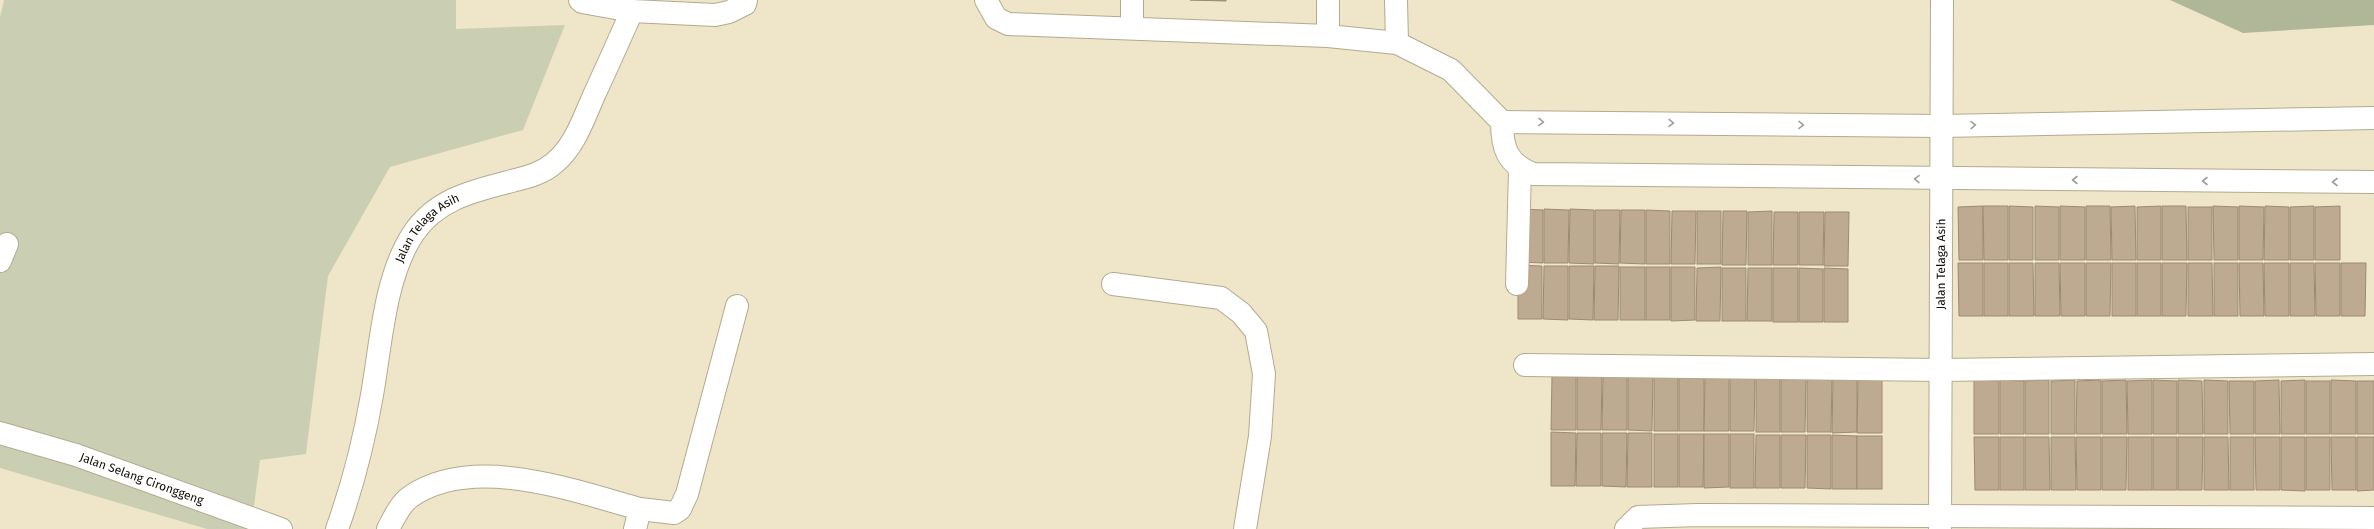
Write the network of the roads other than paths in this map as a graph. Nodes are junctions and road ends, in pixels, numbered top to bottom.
1 (580, 0) edge
2 (746, 0) edge
3 (986, 0) edge
4 (1132, 0) edge
5 (1328, 0) edge
6 (1396, 0) edge
7 (1942, 0) edge
8 (632, 11) junction
9 (1132, 28) junction
10 (1328, 36) junction
11 (1397, 43) junction
12 (2374, 118) edge
13 (1502, 122) junction
14 (1942, 126) junction
15 (1520, 169) junction
16 (1942, 180) junction
17 (2374, 182) edge
18 (1113, 284) dead end
19 (1517, 284) dead end
20 (737, 306) dead end
21 (2374, 364) edge
22 (1526, 365) dead end
23 (1940, 370) junction
24 (0, 433) edge
25 (2374, 518) edge
26 (638, 519) edge
27 (1698, 522) edge
28 (1940, 523) edge
29 (281, 529) edge
30 (337, 529) edge
31 (388, 529) edge
32 (1245, 529) edge
33 (1626, 529) edge

1 - 8 street
2 - 8 street
3 - 9 street
4 - 9 street
5 - 10 street
6 - 11 street
7 - 14 street, Jalan Telaga Asih
8 - 30 street, Jalan Telaga Asih
9 - 10 street
10 - 11 street
11 - 13 street
14 -> 12 street
13 -> 14 street
13 - 15 street
14 - 16 street, Jalan Telaga Asih
16 -> 15 street
15 - 19 street
17 -> 16 street
16 - 23 street, Jalan Telaga Asih
18 - 32 street
20 - 26 street
21 - 23 street
22 - 23 street
23 - 28 street, Jalan Telaga Asih
24 - 29 street, Jalan Selang Cironggeng
25 - 28 street
26 - 31 street
27 - 28 street
27 - 33 street

